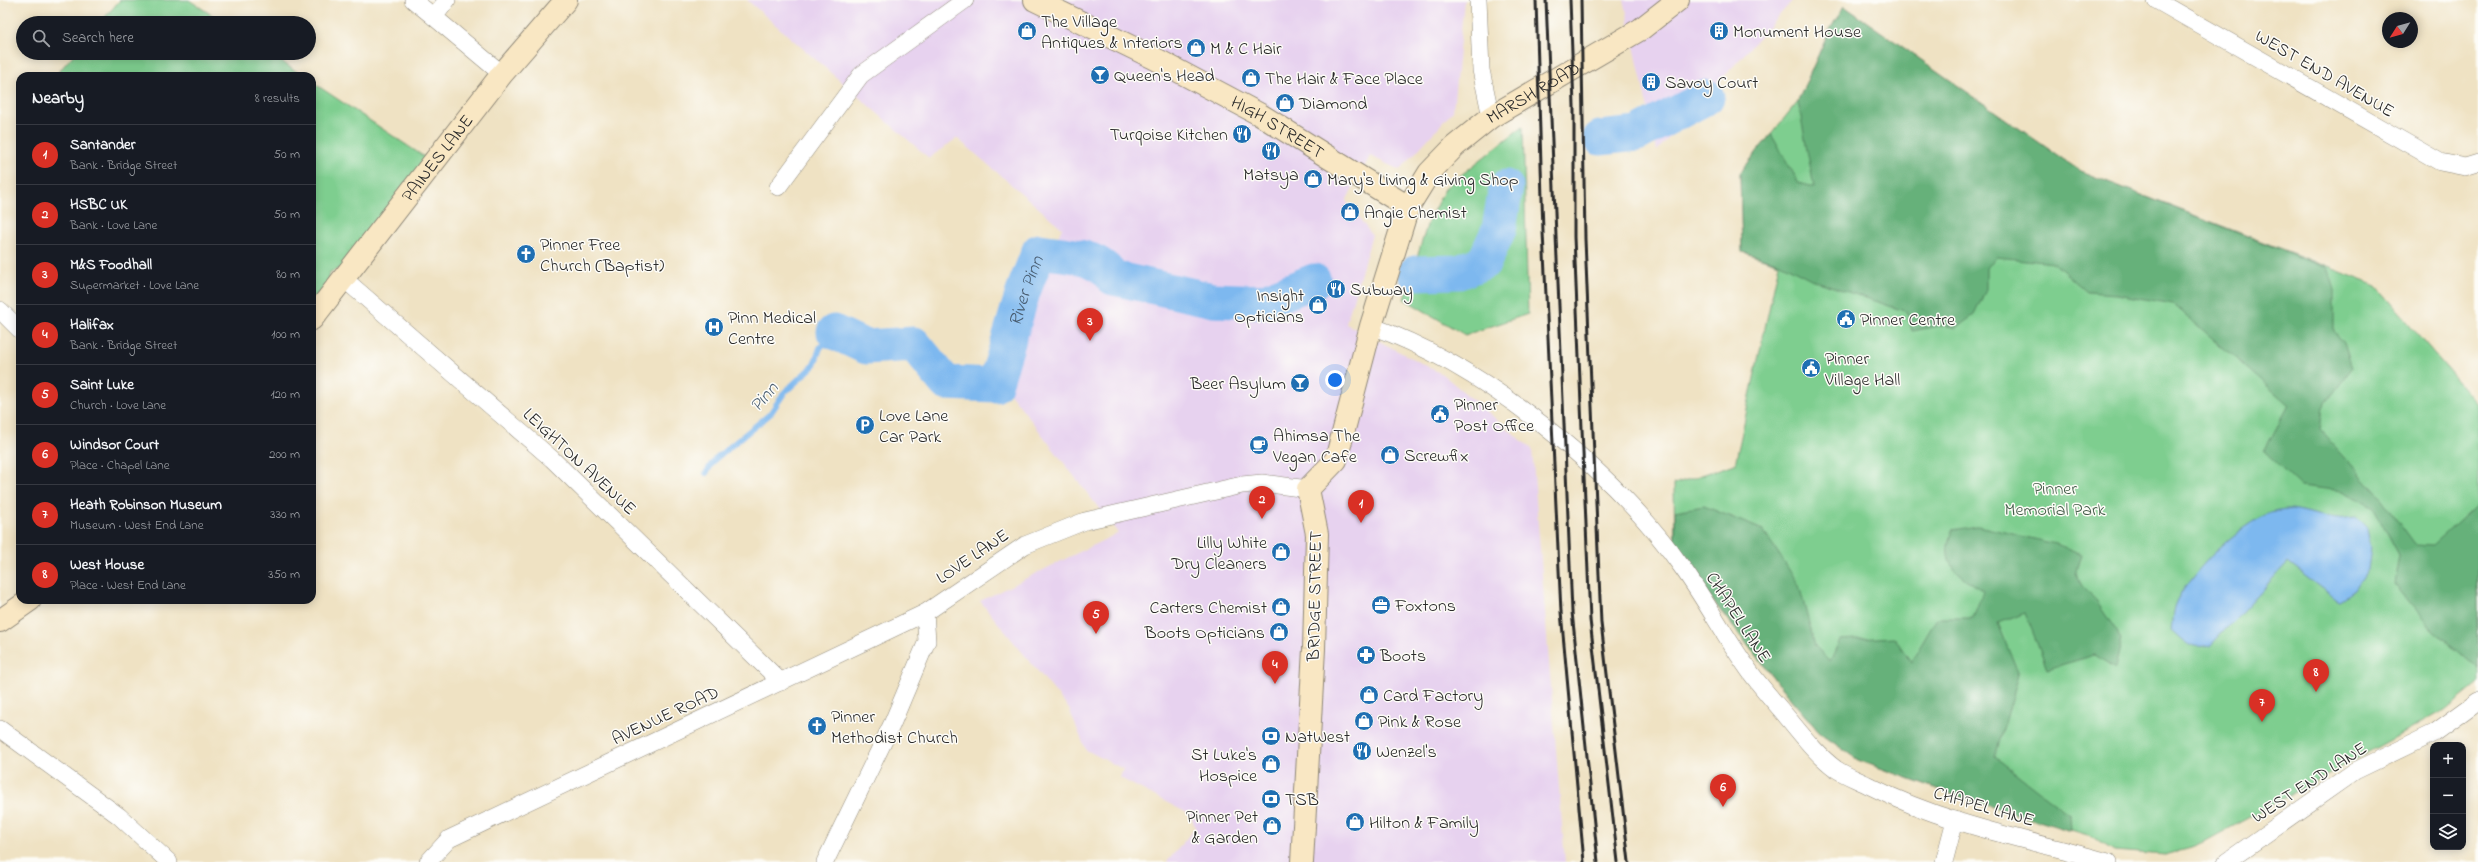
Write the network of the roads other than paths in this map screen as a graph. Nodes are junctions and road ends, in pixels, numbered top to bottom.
1 (413, 0) edge
2 (447, 0) edge
3 (566, 0) edge
4 (965, 0) edge
5 (1035, 0) edge
6 (1478, 0) edge
7 (1678, 0) edge
8 (2156, 0) edge
9 (434, 18) junction
10 (502, 74) junction
11 (1491, 117) junction
12 (2478, 163) edge
13 (778, 188) dead end
14 (1408, 207) junction
15 (343, 278) junction
16 (0, 310) edge
17 (316, 314) edge
18 (16, 326) edge
19 (1371, 326) junction
20 (1308, 489) junction
21 (25, 604) edge
22 (925, 613) junction
23 (0, 622) edge
24 (781, 682) junction
25 (2478, 701) edge
26 (0, 729) edge
27 (1955, 820) junction
28 (169, 862) edge
29 (428, 862) edge
30 (825, 862) edge
31 (1302, 862) edge
32 (1944, 862) edge
33 (2109, 862) edge
34 (2226, 862) edge

1 - 9 street
2 - 9 street
3 - 10 street, PAINES LANE
4 - 13 street
5 - 14 street, HIGH STREET
6 - 11 street
7 - 11 street, MARSH ROAD
8 - 12 street, WEST END AVENUE
9 - 10 street
10 - 15 street, PAINES LANE
11 - 14 street, MARSH ROAD
14 - 19 street
15 - 17 street, PAINES LANE
15 - 24 street, LEIGHTON AVENUE
16 - 18 street
19 - 20 street
19 - 27 street, CHAPEL LANE
20 - 22 street, LOVE LANE
20 - 31 street, BRIDGE STREET
21 - 23 street
22 - 24 street, AVENUE ROAD
22 - 30 street
24 - 29 street, AVENUE ROAD
25 - 34 street, WEST END LANE
26 - 28 street
27 - 32 street
27 - 33 street, CHAPEL LANE

